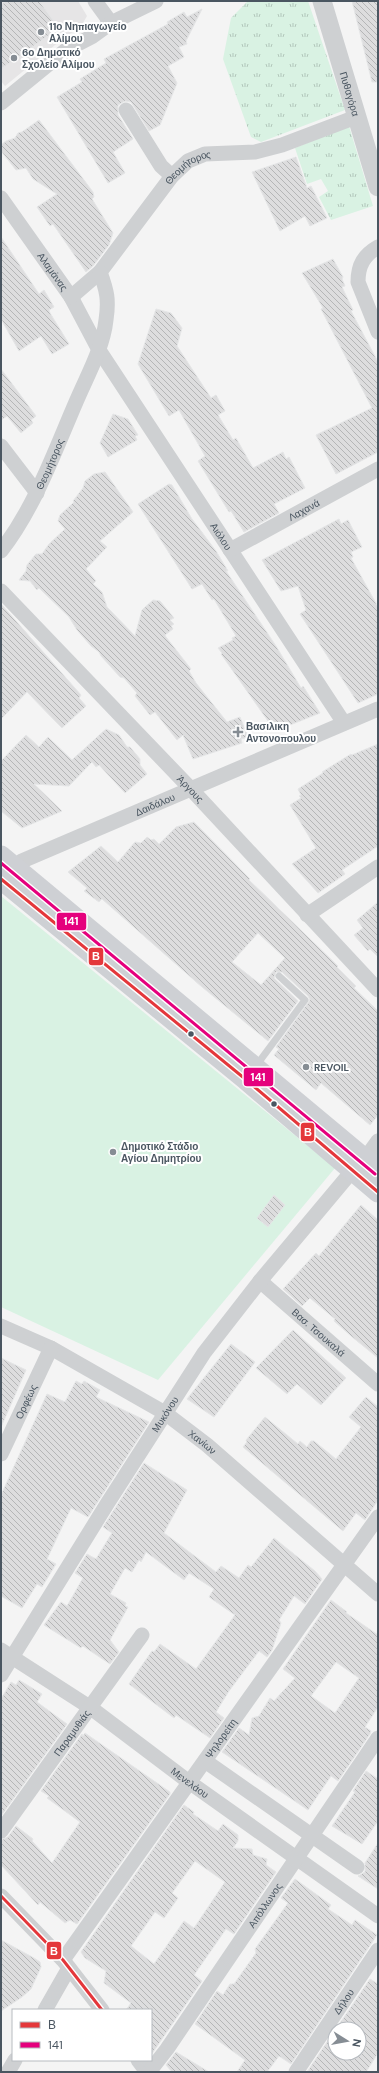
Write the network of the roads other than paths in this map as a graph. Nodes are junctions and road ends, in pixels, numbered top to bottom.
1 (95, 1) edge
2 (156, 1) edge
3 (322, 1) edge
4 (111, 23) junction
5 (1, 103) edge
6 (126, 110) dead end
7 (356, 117) junction
8 (172, 176) junction
9 (378, 187) edge
10 (1, 198) edge
11 (378, 247) edge
12 (100, 272) junction
13 (71, 297) junction
14 (378, 332) edge
15 (98, 350) junction
16 (1, 446) edge
17 (378, 469) edge
18 (37, 493) junction
19 (230, 550) junction
20 (1, 551) edge
21 (1, 590) edge
22 (378, 709) edge
23 (344, 723) junction
24 (190, 788) junction
25 (378, 867) edge
26 (5, 869) edge
27 (307, 915) junction
28 (279, 976) dead end
29 (378, 990) edge
30 (255, 1067) junction
31 (378, 1141) edge
32 (365, 1166) edge
33 (378, 1192) edge
34 (260, 1281) junction
35 (1, 1326) edge
36 (51, 1348) junction
37 (378, 1384) edge
38 (165, 1412) junction
39 (1, 1454) edge
40 (378, 1517) edge
41 (343, 1564) junction
42 (378, 1594) edge
43 (142, 1635) dead end
44 (7, 1654) edge
45 (1, 1675) edge
46 (91, 1708) junction
47 (378, 1738) edge
48 (205, 1760) junction
49 (189, 1782) junction
50 (1, 1831) edge
51 (311, 1836) junction
52 (296, 1859) junction
53 (357, 1867) dead end
54 (1, 1896) edge
55 (378, 1916) edge
56 (378, 1950) edge
57 (66, 1964) junction
58 (45, 2009) edge
59 (101, 2009) edge
60 (14, 2061) edge
61 (139, 2061) edge
62 (8, 2072) edge
63 (148, 2072) edge
64 (296, 2072) edge

1 - 4 street
2 - 4 street
3 - 7 street, Πυθαγόρα
4 - 5 street
6 - 8 street
7 - 8 street, Θεομήτορος
7 - 9 street, Πυθαγόρα
8 - 12 street, Θεομήτορος
10 - 13 street, Αλαμάνας
11 - 14 street
12 - 13 street, Θεομήτορος
12 - 15 street, Θεομήτορος
13 - 15 street, Αλαμάνας
15 - 18 street, Θεομήτορος
15 - 19 street, Αιόλου
16 - 18 street
17 - 19 street, Λαχανά
18 - 20 street, Θεομήτορος
19 - 23 street, Αιόλου
21 - 24 street, Άργους
22 - 23 street, Δαιδάλου
23 - 24 street, Δαιδάλου
24 - 26 street, Δαιδάλου
24 - 27 street, Άργους
25 - 27 street
26 - 30 main road
26 - 32 main road
27 - 29 street, Άργους
28 - 30 lane
30 - 32 main road
31 - 32 street, Μυκόνου
32 - 33 main road
32 - 34 street, Μυκόνου
34 - 37 street, Βασ. Τσουκαλά
34 - 38 street, Μυκόνου
35 - 36 street, Χανίων
36 - 38 street, Χανίων
36 - 39 street, Ορφέως
38 - 41 street, Χανίων
38 - 44 street, Μυκόνου
40 - 41 street, Ψηλορείτη
41 - 42 street, Χανίων
41 - 48 street, Ψηλορείτη
43 - 46 street, Παραμυθιάς
44 - 45 street, Μυκόνου
44 - 46 street, Μενελάου
46 - 49 street, Μενελάου
46 - 50 street, Παραμυθιάς
47 - 51 street, Απόλλωνος
48 - 49 street, Ψηλορείτη
48 - 51 street
49 - 52 street, Μενελάου
49 - 57 street, Ψηλορείτη
51 - 52 street, Απόλλωνος
51 - 53 street
52 - 55 street, Μενελάου
52 - 63 street, Απόλλωνος
54 - 57 street
56 - 64 street, Δήλου
57 - 58 street, Ψηλορείτη
57 - 59 street
60 - 62 street
61 - 63 street

